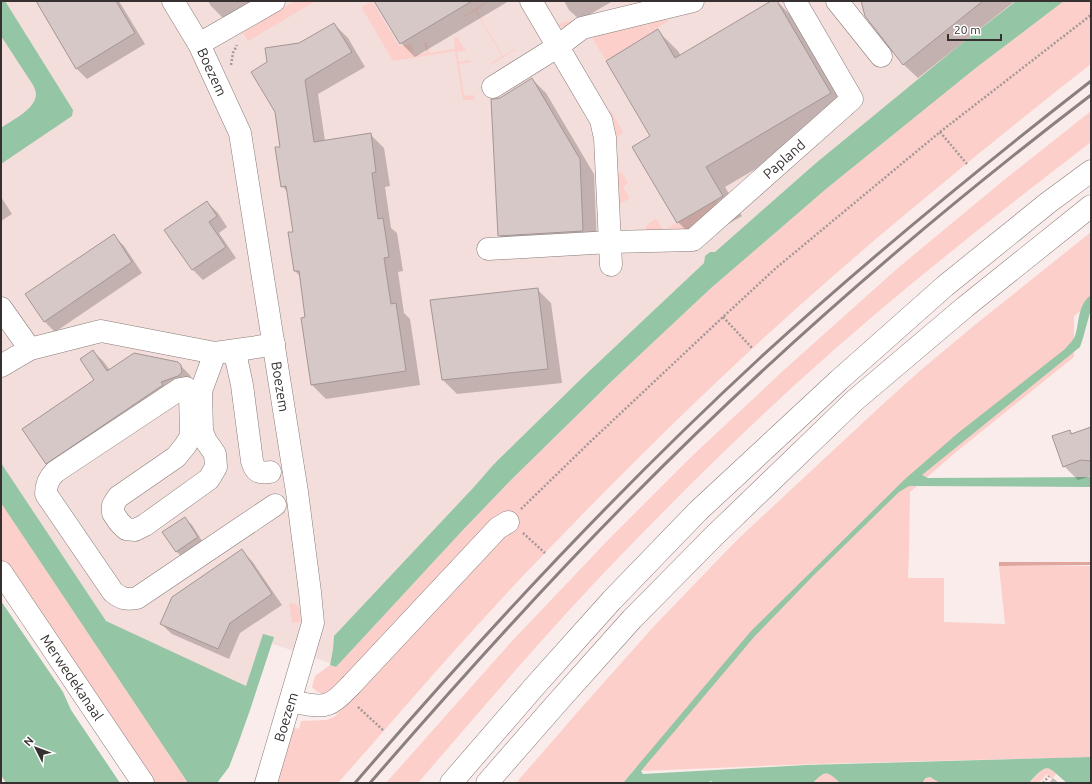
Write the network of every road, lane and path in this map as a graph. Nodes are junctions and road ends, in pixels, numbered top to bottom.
1 (173, 1) edge
2 (274, 1) edge
3 (531, 1) edge
4 (693, 1) edge
5 (795, 1) edge
6 (837, 1) edge
7 (1091, 15) edge
8 (199, 44) junction
9 (557, 47) junction
10 (881, 56) dead end
11 (493, 87) dead end
12 (940, 132) junction
13 (967, 164) dead end
14 (1091, 171) edge
15 (1091, 206) edge
16 (611, 242) junction
17 (488, 249) dead end
18 (611, 265) dead end
19 (1, 308) edge
20 (723, 317) junction
21 (274, 344) junction
22 (30, 349) junction
23 (753, 349) dead end
24 (224, 352) junction
25 (1, 366) edge
26 (270, 472) dead end
27 (274, 505) dead end
28 (515, 528) junction
29 (545, 554) dead end
30 (1, 572) edge
31 (291, 701) junction
32 (360, 709) dead end
33 (384, 731) dead end
34 (1049, 776) dead end
35 (143, 783) edge
36 (266, 783) edge
37 (451, 783) edge
38 (487, 783) edge
39 (1043, 783) edge

1 - 8 main road, Boezem
2 - 8 main road
3 - 9 main road
4 - 9 main road
5 - 16 main road, Papland
6 - 10 main road
7 - 12 path
8 - 21 main road, Boezem
9 - 11 main road
9 - 16 main road
12 - 13 path
12 - 20 path
14 - 37 main road
15 - 38 main road
16 - 17 main road, Papland
16 - 18 main road
19 - 22 main road
20 - 23 path
20 - 28 path
21 - 24 main road
21 - 31 main road, Boezem
22 - 24 main road
22 - 25 main road
24 - 26 main road
24 - 27 main road
28 - 29 path
28 - 31 main road
30 - 35 main road, Merwedekanaal
31 - 36 main road, Boezem
32 - 33 path
34 - 39 path

